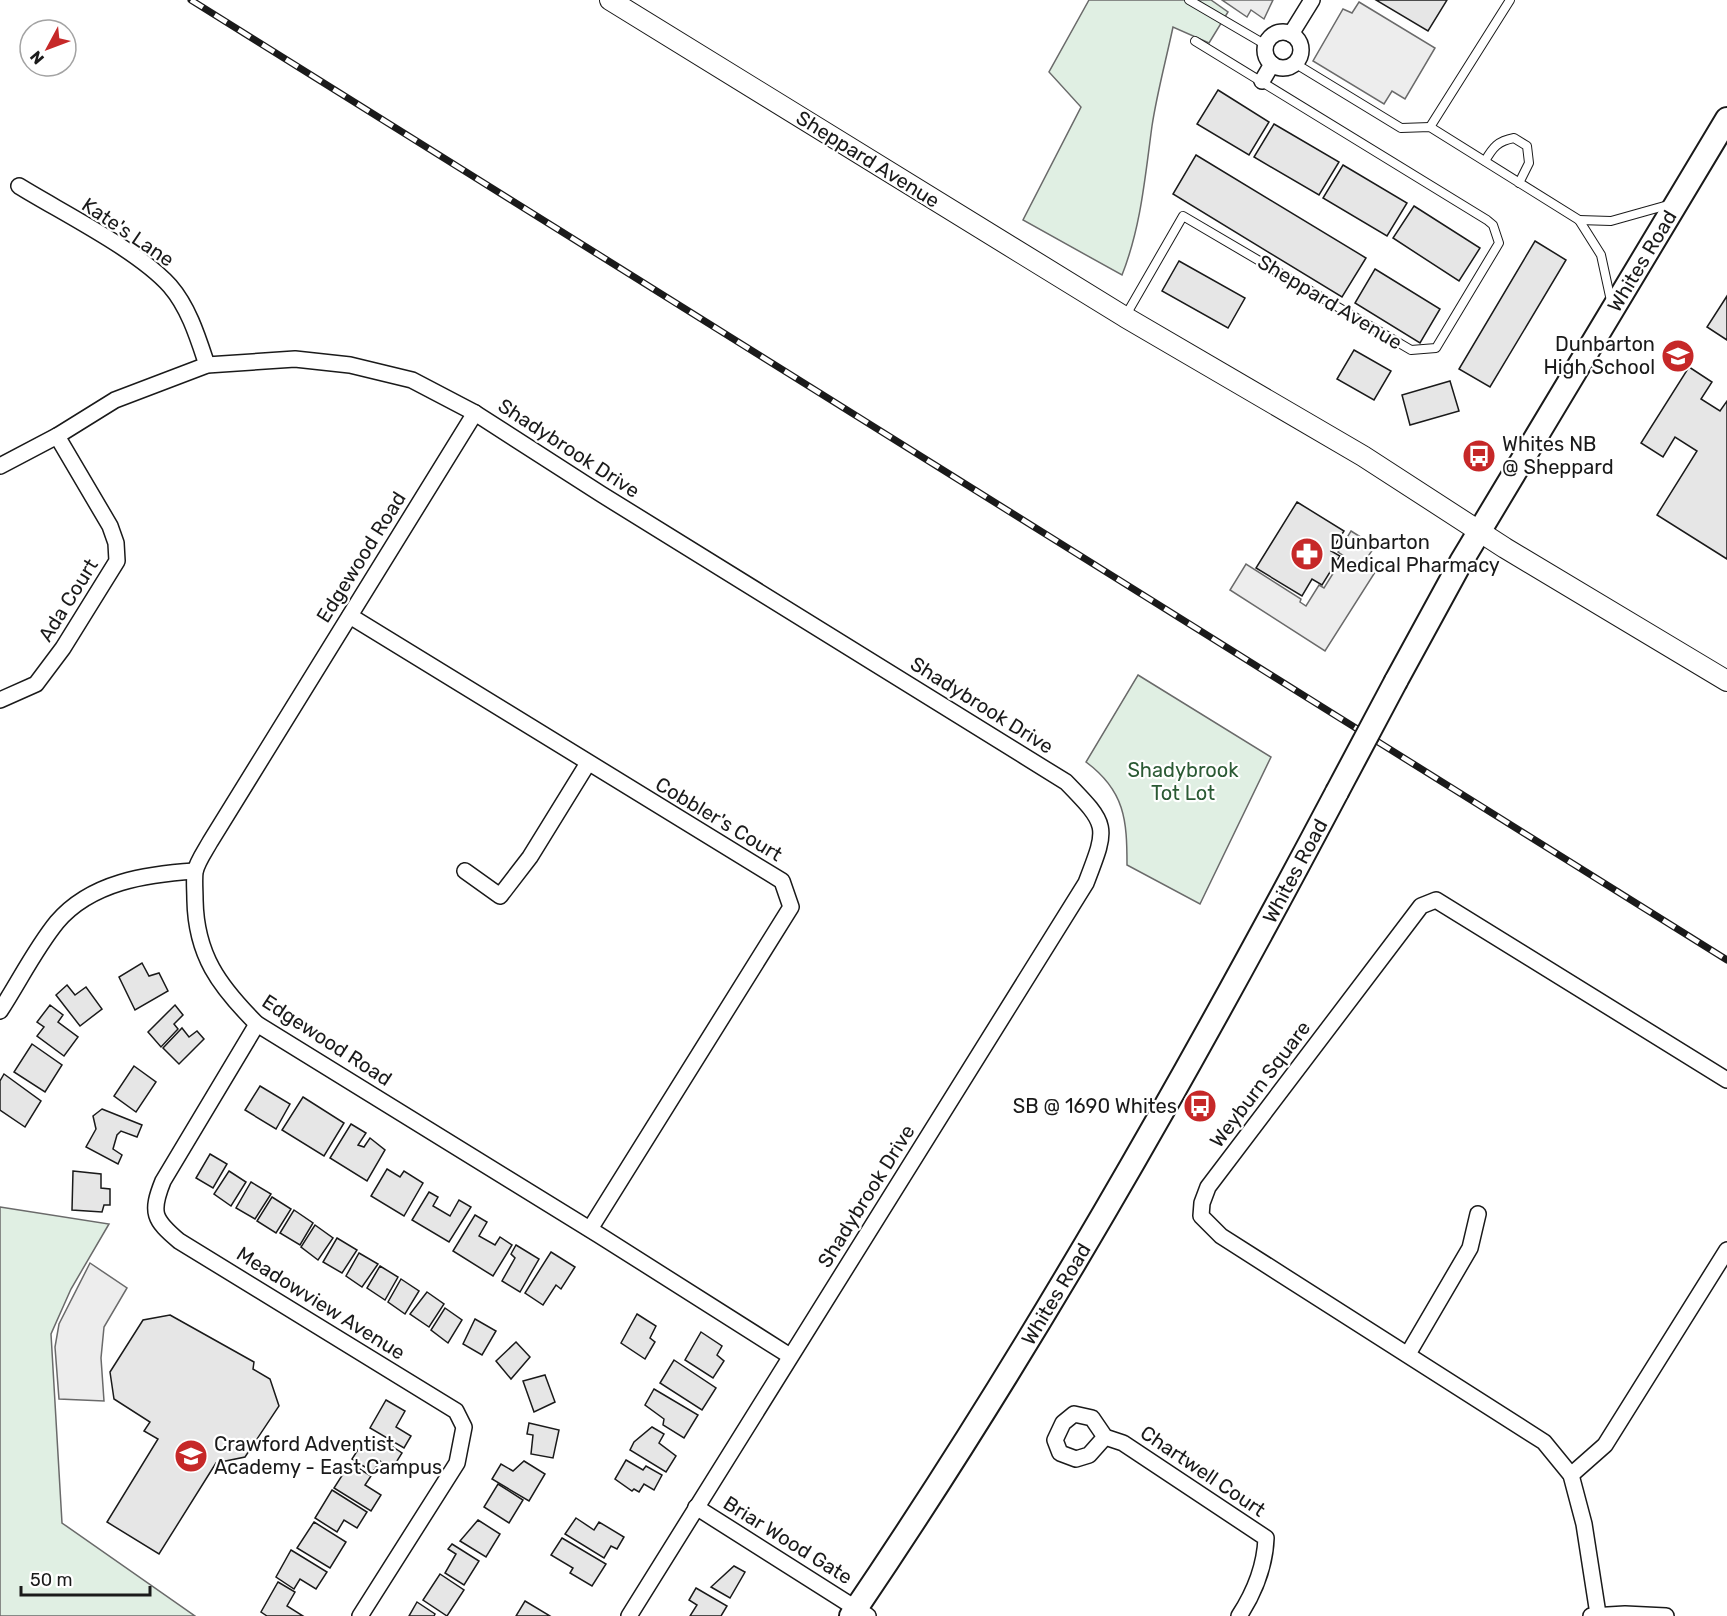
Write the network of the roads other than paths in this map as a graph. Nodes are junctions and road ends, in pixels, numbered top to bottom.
1 (610, 0) edge
2 (1189, 0) edge
3 (1312, 0) edge
4 (1510, 0) edge
5 (1291, 34) junction
6 (1196, 41) dead end
7 (1266, 45) junction
8 (1272, 64) junction
9 (1296, 64) junction
10 (1262, 81) junction
11 (1726, 123) edge
12 (1430, 127) junction
13 (1485, 162) junction
14 (1519, 183) junction
15 (19, 186) dead end
16 (1677, 203) junction
17 (1579, 220) junction
18 (1613, 310) junction
19 (1125, 317) junction
20 (207, 365) junction
21 (475, 412) junction
22 (57, 436) junction
23 (0, 466) edge
24 (1479, 532) junction
25 (350, 616) junction
26 (1725, 675) edge
27 (0, 700) edge
28 (588, 763) junction
29 (195, 871) junction
30 (465, 871) dead end
31 (0, 1011) edge
32 (257, 1024) junction
33 (1727, 1080) edge
34 (1478, 1214) dead end
35 (590, 1229) junction
36 (1727, 1250) edge
37 (1408, 1354) junction
38 (790, 1356) junction
39 (1104, 1437) dead end
40 (1571, 1475) junction
41 (696, 1507) junction
42 (858, 1613) edge
43 (1595, 1615) edge
44 (360, 1616) edge
45 (628, 1616) edge
46 (1239, 1616) edge
47 (1666, 1616) edge

1 - 19 street, Sheppard Avenue
2 - 7 lane
3 - 5 street
4 - 12 lane
5 - 7 street
5 - 9 street
6 - 10 lane, Sheppard Avenue
7 - 8 street
8 - 9 street
8 - 10 street
9 - 12 lane
10 - 19 lane, Sheppard Avenue
11 - 16 main road, Whites Road
12 - 13 lane
13 - 14 lane
13 - 14 lane
14 - 17 lane
15 - 20 street, Kate's Lane
16 - 17 lane
16 - 18 main road, Whites Road
17 - 18 lane
18 - 24 main road, Whites Road
19 - 24 street, Sheppard Avenue
20 - 21 street, Shadybrook Drive
20 - 22 street, Shadybrook Drive
21 - 25 street, Edgewood Road
21 - 38 street, Shadybrook Drive
22 - 23 street, Shadybrook Drive
22 - 27 street, Ada Court
24 - 26 street, Sheppard Avenue
24 - 42 main road, Whites Road, bridge
25 - 28 street, Cobbler's Court
25 - 29 street, Edgewood Road
28 - 30 street
28 - 35 street, Cobbler's Court
29 - 31 street
29 - 32 street, Edgewood Road
32 - 35 street, Edgewood Road
32 - 44 street, Meadowview Avenue
33 - 37 street, Weyburn Square
34 - 37 street
35 - 38 street, Edgewood Road
36 - 40 street
37 - 40 street, Weyburn Square
38 - 41 street, Shadybrook Drive
39 - 46 street, Chartwell Court
40 - 43 street, Weyburn Square
41 - 42 street, Briar Wood Gate
41 - 45 street, Shadybrook Drive
43 - 47 street

